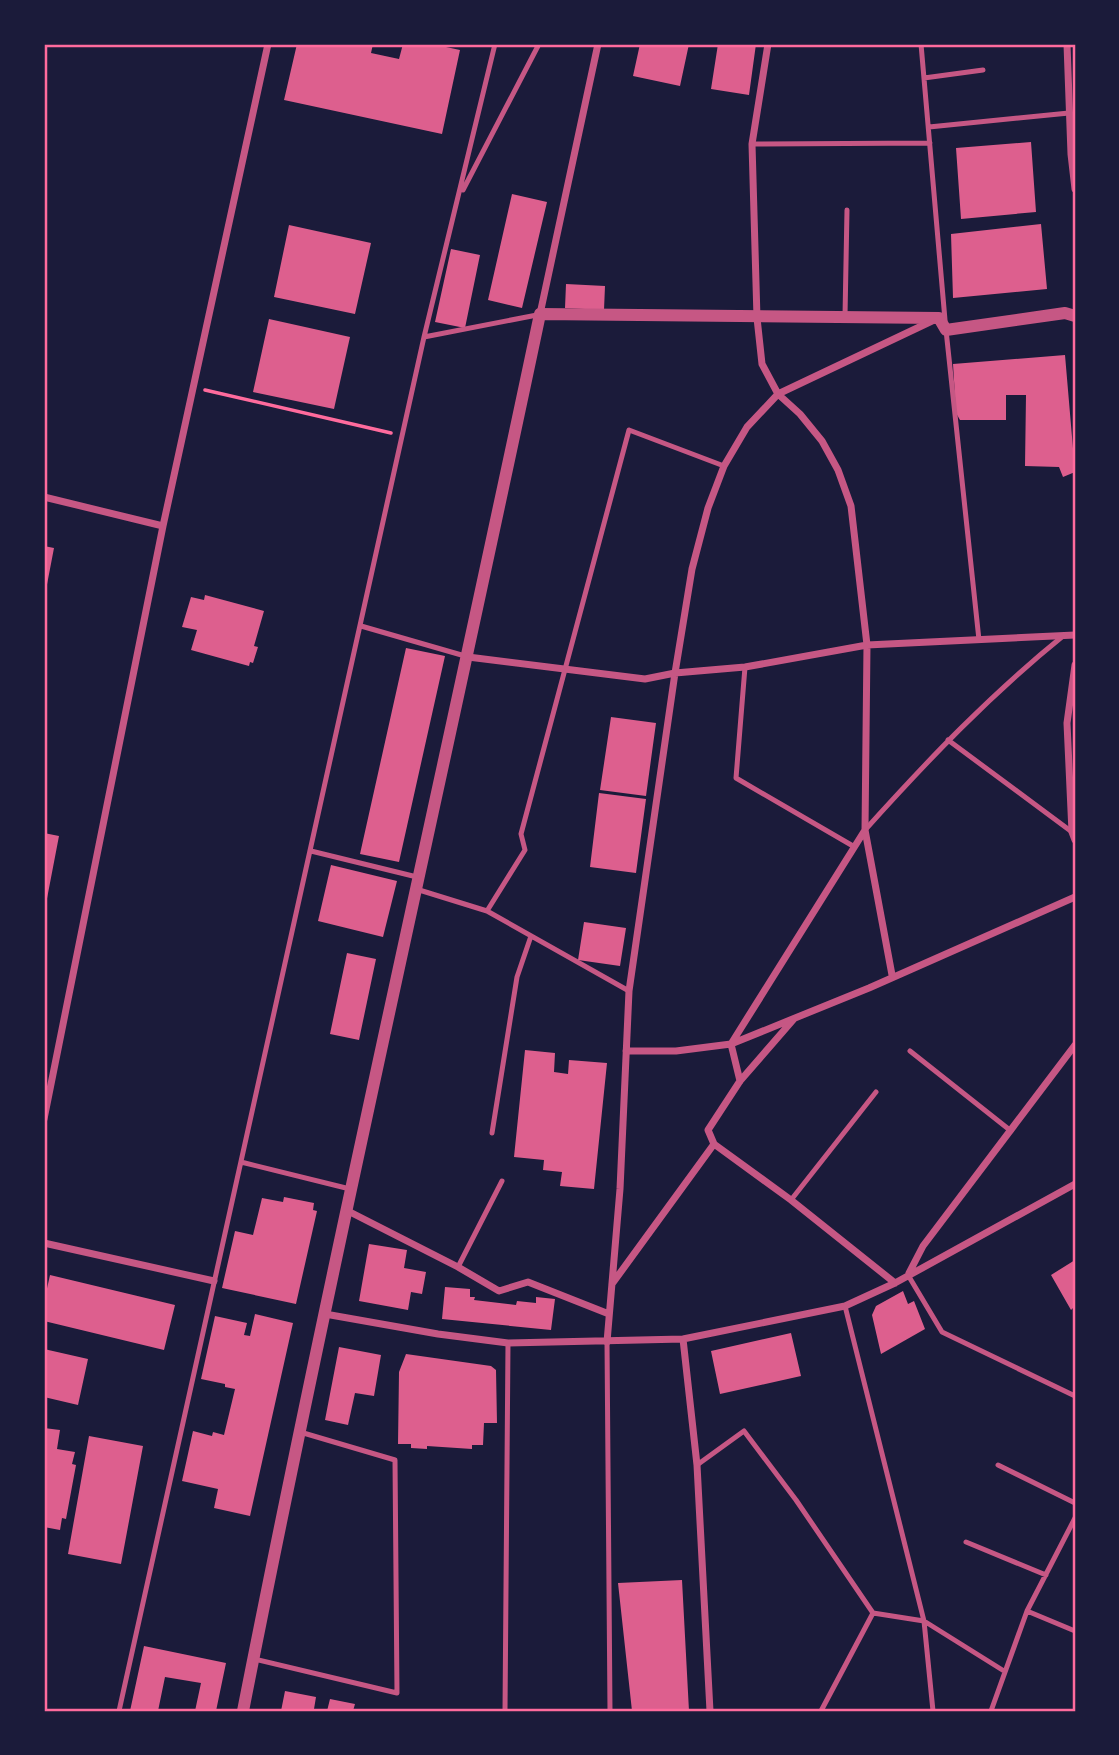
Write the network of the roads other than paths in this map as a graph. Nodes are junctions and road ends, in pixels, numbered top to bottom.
1 (268, 44) edge
2 (495, 44) edge
3 (539, 44) edge
4 (598, 44) edge
5 (768, 44) edge
6 (921, 44) edge
7 (1067, 44) edge
8 (983, 70) dead end
9 (924, 78) junction
10 (1069, 113) junction
11 (929, 127) junction
12 (930, 143) junction
13 (752, 144) junction
14 (1073, 154) edge
15 (1075, 189) edge
16 (459, 198) junction
17 (847, 210) dead end
18 (540, 314) junction
19 (845, 316) junction
20 (1075, 316) edge
21 (757, 318) junction
22 (939, 318) junction
23 (946, 330) junction
24 (424, 337) junction
25 (778, 394) junction
26 (724, 466) junction
27 (44, 497) edge
28 (163, 526) junction
29 (361, 626) junction
30 (1075, 635) edge
31 (1064, 636) junction
32 (979, 640) junction
33 (867, 645) junction
34 (468, 657) junction
35 (1075, 665) edge
36 (745, 667) junction
37 (566, 669) junction
38 (675, 673) junction
39 (948, 740) junction
40 (1068, 767) junction
41 (1075, 773) edge
42 (866, 830) junction
43 (1074, 836) edge
44 (853, 846) junction
45 (311, 851) junction
46 (417, 884) junction
47 (1075, 897) edge
48 (487, 911) junction
49 (531, 936) junction
50 (892, 975) junction
51 (629, 991) junction
52 (794, 1019) junction
53 (731, 1044) junction
54 (1075, 1045) edge
55 (626, 1051) junction
56 (909, 1051) dead end
57 (740, 1081) junction
58 (876, 1092) dead end
59 (44, 1119) edge
60 (1010, 1131) junction
61 (492, 1133) dead end
62 (714, 1144) junction
63 (241, 1162) junction
64 (502, 1181) dead end
65 (1075, 1184) edge
66 (350, 1189) junction
67 (790, 1200) junction
68 (346, 1209) junction
69 (44, 1243) edge
70 (458, 1267) junction
71 (908, 1275) junction
72 (214, 1281) junction
73 (895, 1283) junction
74 (611, 1285) junction
75 (845, 1306) junction
76 (325, 1314) junction
77 (609, 1314) junction
78 (683, 1339) junction
79 (607, 1342) junction
80 (508, 1343) junction
81 (1075, 1396) edge
82 (300, 1432) junction
83 (697, 1465) junction
84 (998, 1465) dead end
85 (1075, 1503) edge
86 (1075, 1518) edge
87 (967, 1542) dead end
88 (1046, 1575) junction
89 (1027, 1611) junction
90 (873, 1613) junction
91 (924, 1621) junction
92 (1075, 1631) edge
93 (253, 1659) junction
94 (1004, 1671) junction
95 (992, 1709) edge
96 (119, 1711) edge
97 (243, 1711) edge
98 (506, 1711) edge
99 (610, 1711) edge
100 (710, 1711) edge
101 (821, 1711) edge
102 (933, 1711) edge
103 (1002, 1711) edge

1 - 28 street
2 - 16 lane
3 - 16 lane
4 - 18 street
5 - 13 street
6 - 9 lane
7 - 10 street
8 - 9 lane
9 - 11 lane
10 - 11 lane
10 - 14 street
11 - 12 lane
12 - 13 lane
12 - 23 lane
13 - 21 street
14 - 15 street
16 - 24 lane
17 - 19 lane
18 - 21 street
18 - 24 lane
18 - 34 street
19 - 21 street
19 - 22 street
20 - 23 street
21 - 25 street
22 - 23 street
22 - 25 street
23 - 32 lane
24 - 29 lane
25 - 26 street
25 - 33 street
26 - 37 lane
26 - 38 street
27 - 28 street
28 - 59 street
29 - 34 lane
29 - 45 lane
30 - 31 street
31 - 32 street
31 - 39 lane
32 - 33 street
33 - 36 street
33 - 42 street
34 - 37 street
34 - 46 street
35 - 40 street
36 - 38 street
36 - 44 lane
37 - 38 street
37 - 48 lane
38 - 51 street
39 - 42 lane
39 - 43 lane
40 - 41 lane
40 - 43 street
42 - 44 street
42 - 50 street
44 - 53 street
45 - 46 lane
45 - 63 lane
46 - 48 lane
46 - 66 street
47 - 50 street
48 - 49 lane
49 - 51 lane
49 - 61 lane
50 - 52 street
51 - 55 street
52 - 53 street
52 - 57 street
53 - 55 street
53 - 57 street
54 - 60 street
55 - 74 street
56 - 60 lane
57 - 62 street
58 - 67 lane
60 - 71 street
62 - 67 street
62 - 74 street
63 - 66 lane
63 - 72 lane
64 - 70 lane
65 - 71 street
66 - 68 street
67 - 73 street
68 - 70 street
68 - 76 street
69 - 72 street
70 - 77 street
71 - 73 street
71 - 81 lane
72 - 96 lane
73 - 75 street
74 - 77 street
75 - 78 street
75 - 91 lane
76 - 80 street
76 - 82 street
77 - 79 street
78 - 79 street
78 - 83 street
79 - 80 street
79 - 99 lane
80 - 98 lane
82 - 93 street
82 - 93 lane
83 - 90 lane
83 - 100 street
84 - 85 lane
86 - 88 lane
87 - 88 lane
88 - 89 lane
89 - 92 lane
89 - 94 lane
90 - 91 lane
90 - 101 lane
91 - 94 lane
91 - 102 lane
93 - 97 street
94 - 95 lane
95 - 103 lane

